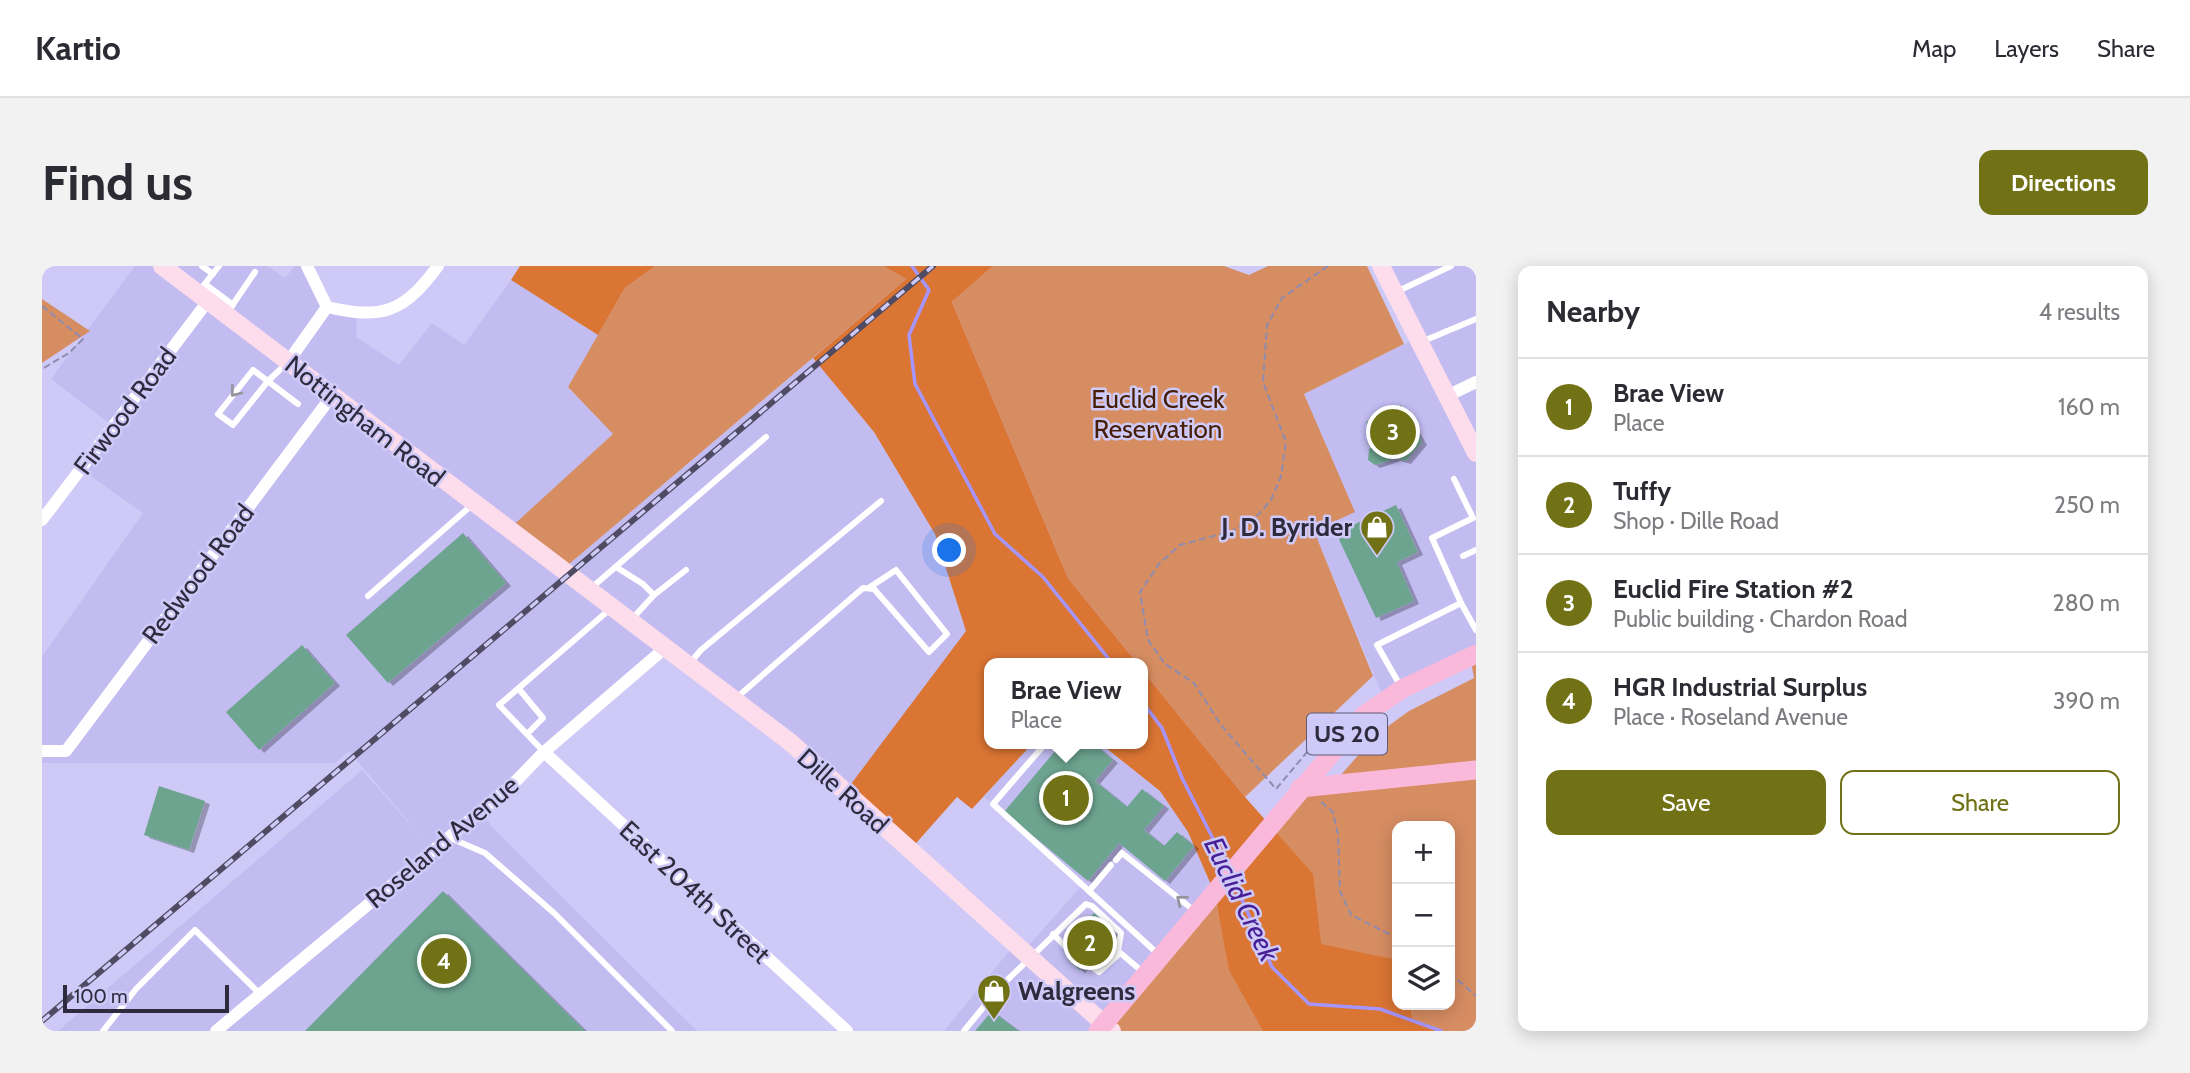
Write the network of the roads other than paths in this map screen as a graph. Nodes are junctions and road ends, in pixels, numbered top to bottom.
1 (162, 266) edge
2 (202, 266) edge
3 (219, 266) edge
4 (307, 266) edge
5 (438, 266) edge
6 (1381, 266) edge
7 (1451, 266) edge
8 (255, 272) dead end
9 (213, 274) junction
10 (204, 293) junction
11 (1394, 293) junction
12 (327, 307) junction
13 (230, 310) junction
14 (1476, 319) edge
15 (1420, 343) junction
16 (288, 362) junction
17 (268, 381) junction
18 (1476, 382) edge
19 (1447, 396) junction
20 (331, 397) junction
21 (298, 404) dead end
22 (766, 437) dead end
23 (1476, 453) edge
24 (1454, 479) dead end
25 (881, 501) dead end
26 (473, 504) junction
27 (42, 520) edge
28 (1476, 550) edge
29 (1463, 556) dead end
30 (616, 567) junction
31 (686, 570) dead end
32 (569, 576) joint
33 (870, 587) junction
34 (588, 590) junction
35 (654, 595) junction
36 (368, 596) dead end
37 (1461, 603) junction
38 (612, 608) junction
39 (630, 622) junction
40 (1476, 630) edge
41 (665, 648) junction
42 (1476, 654) edge
43 (688, 666) junction
44 (519, 689) junction
45 (1402, 689) junction
46 (733, 700) junction
47 (527, 734) junction
48 (1041, 749) edge
49 (42, 751) edge
50 (544, 752) junction
51 (1476, 770) edge
52 (1300, 788) junction
53 (447, 836) junction
54 (1089, 891) junction
55 (1198, 914) junction
56 (1053, 934) junction
57 (1070, 951) dead end
58 (1119, 953) junction
59 (1161, 956) junction
60 (1029, 957) junction
61 (1088, 964) dead end
62 (1145, 975) junction
63 (260, 994) junction
64 (1104, 1028) edge
65 (103, 1031) edge
66 (216, 1031) edge
67 (672, 1031) edge
68 (847, 1031) edge
69 (964, 1031) edge

1 - 10 street, Nottingham Road
2 - 9 lane
3 - 9 lane
4 - 12 street
5 - 12 street
6 - 11 street
7 - 11 lane
8 - 13 lane
9 - 10 lane
10 - 13 street, Nottingham Road
10 - 27 street, Firwood Road
11 - 15 street
12 - 16 street
13 - 16 street, Nottingham Road
14 - 15 lane
15 - 19 street
16 - 17 lane
16 - 20 street, Nottingham Road
17 -> 17 lane
17 - 21 lane
18 - 19 street
19 - 23 street
20 - 26 street, Nottingham Road
20 - 49 street, Redwood Road
22 - 30 lane
24 - 37 lane
25 - 43 lane
26 - 32 street, Nottingham Road
26 - 36 lane
28 - 29 lane
30 - 34 lane
30 - 35 lane
31 - 35 lane
32 - 34 street, Dille Road
33 - 33 lane
33 - 46 lane
34 - 38 street, Dille Road
35 - 39 lane
37 - 40 lane
37 - 45 lane
38 - 39 street, Dille Road
38 - 44 lane
39 - 41 street, Dille Road
41 - 43 street, Dille Road
41 - 50 street, Roseland Avenue
42 - 45 main road, US 20
43 - 46 street, Dille Road
44 - 47 lane
44 - 47 lane
45 - 52 main road, US 20
46 - 60 street, Dille Road
47 - 50 lane
48 - 54 lane
50 - 53 street, Roseland Avenue
50 - 68 street, East 204th Street
51 - 52 main road
52 - 55 main road
53 - 63 street, Roseland Avenue
53 - 67 lane
55 -> 54 lane
54 - 59 lane
55 - 59 main road
56 - 57 lane
56 - 58 lane
56 - 60 lane
58 - 61 lane
58 - 62 lane
59 - 62 main road
60 - 64 street, Dille Road
60 - 69 lane
62 - 64 main road
63 - 65 lane
63 - 66 street, Roseland Avenue

